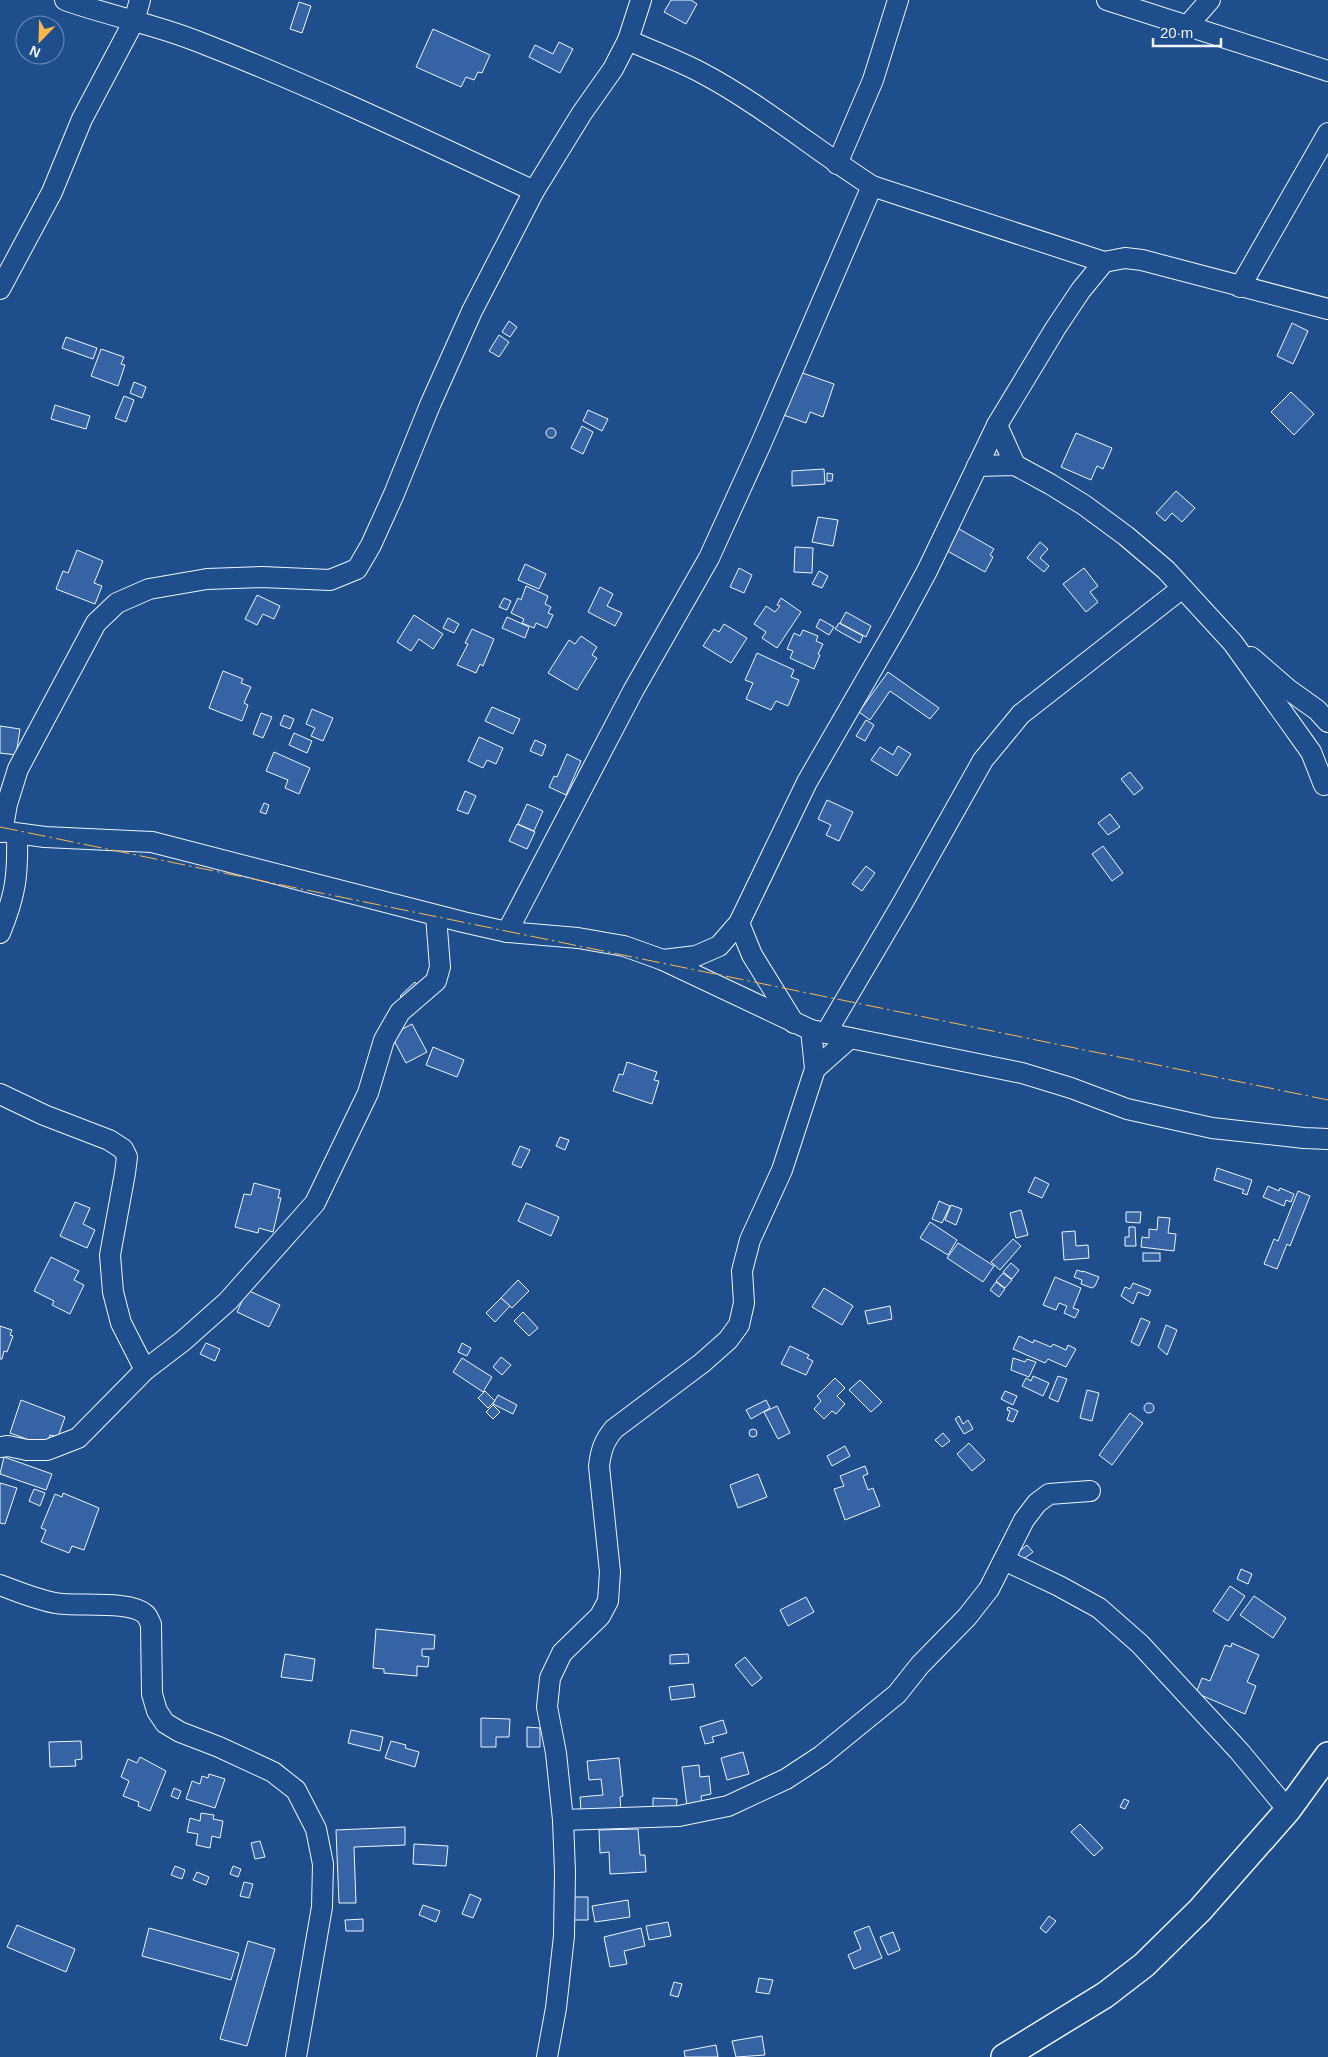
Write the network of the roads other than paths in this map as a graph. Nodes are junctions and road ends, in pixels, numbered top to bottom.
1 (65, 0) edge
2 (140, 0) edge
3 (641, 0) edge
4 (898, 0) edge
5 (1107, 0) edge
6 (1210, 0) edge
7 (134, 21) junction
8 (1188, 25) junction
9 (628, 40) junction
10 (1328, 70) edge
11 (1328, 133) edge
12 (837, 164) junction
13 (872, 186) junction
14 (534, 191) junction
15 (1104, 262) junction
16 (1240, 287) junction
17 (0, 289) edge
18 (1328, 310) edge
19 (998, 425) junction
20 (1015, 465) junction
21 (977, 466) junction
22 (1181, 589) junction
23 (1233, 643) junction
24 (1328, 722) edge
25 (1328, 755) edge
26 (1326, 790) edge
27 (6, 832) edge
28 (0, 872) edge
29 (16, 887) junction
30 (436, 916) junction
31 (739, 923) junction
32 (0, 932) edge
33 (507, 932) junction
34 (663, 960) junction
35 (810, 1029) junction
36 (850, 1038) junction
37 (815, 1069) junction
38 (1, 1099) edge
39 (1328, 1139) edge
40 (145, 1370) junction
41 (0, 1447) edge
42 (1090, 1491) dead end
43 (1004, 1560) junction
44 (0, 1585) edge
45 (1328, 1755) edge
46 (1288, 1810) junction
47 (563, 1820) junction
48 (296, 2057) edge
49 (547, 2057) edge
50 (1004, 2057) edge

1 - 7 street
2 - 7 street
3 - 9 street
4 - 12 street
5 - 8 street
6 - 8 street
7 - 14 street
7 - 17 street
8 - 10 street
9 - 12 street
9 - 14 street
11 - 16 street
12 - 13 street
13 - 15 street
13 - 33 street
14 - 27 street
15 - 16 street
15 - 19 street
16 - 18 street
19 - 20 street
19 - 21 street
20 - 21 street
20 - 22 street
21 - 31 street
22 - 23 street
22 - 35 street
23 - 24 street
23 - 26 street
25 - 26 street
27 - 29 street
27 - 30 street
28 - 29 street
29 - 32 street
30 - 33 street
30 - 40 street
31 - 34 street
31 - 35 street
33 - 34 street
34 - 35 street
35 - 36 street
35 - 37 street
36 - 37 street
36 - 39 street
37 - 47 street
38 - 40 street
40 - 41 street
42 - 43 street
43 - 46 street
43 - 47 street
44 - 48 street
45 - 46 street
46 - 50 street
47 - 49 street

